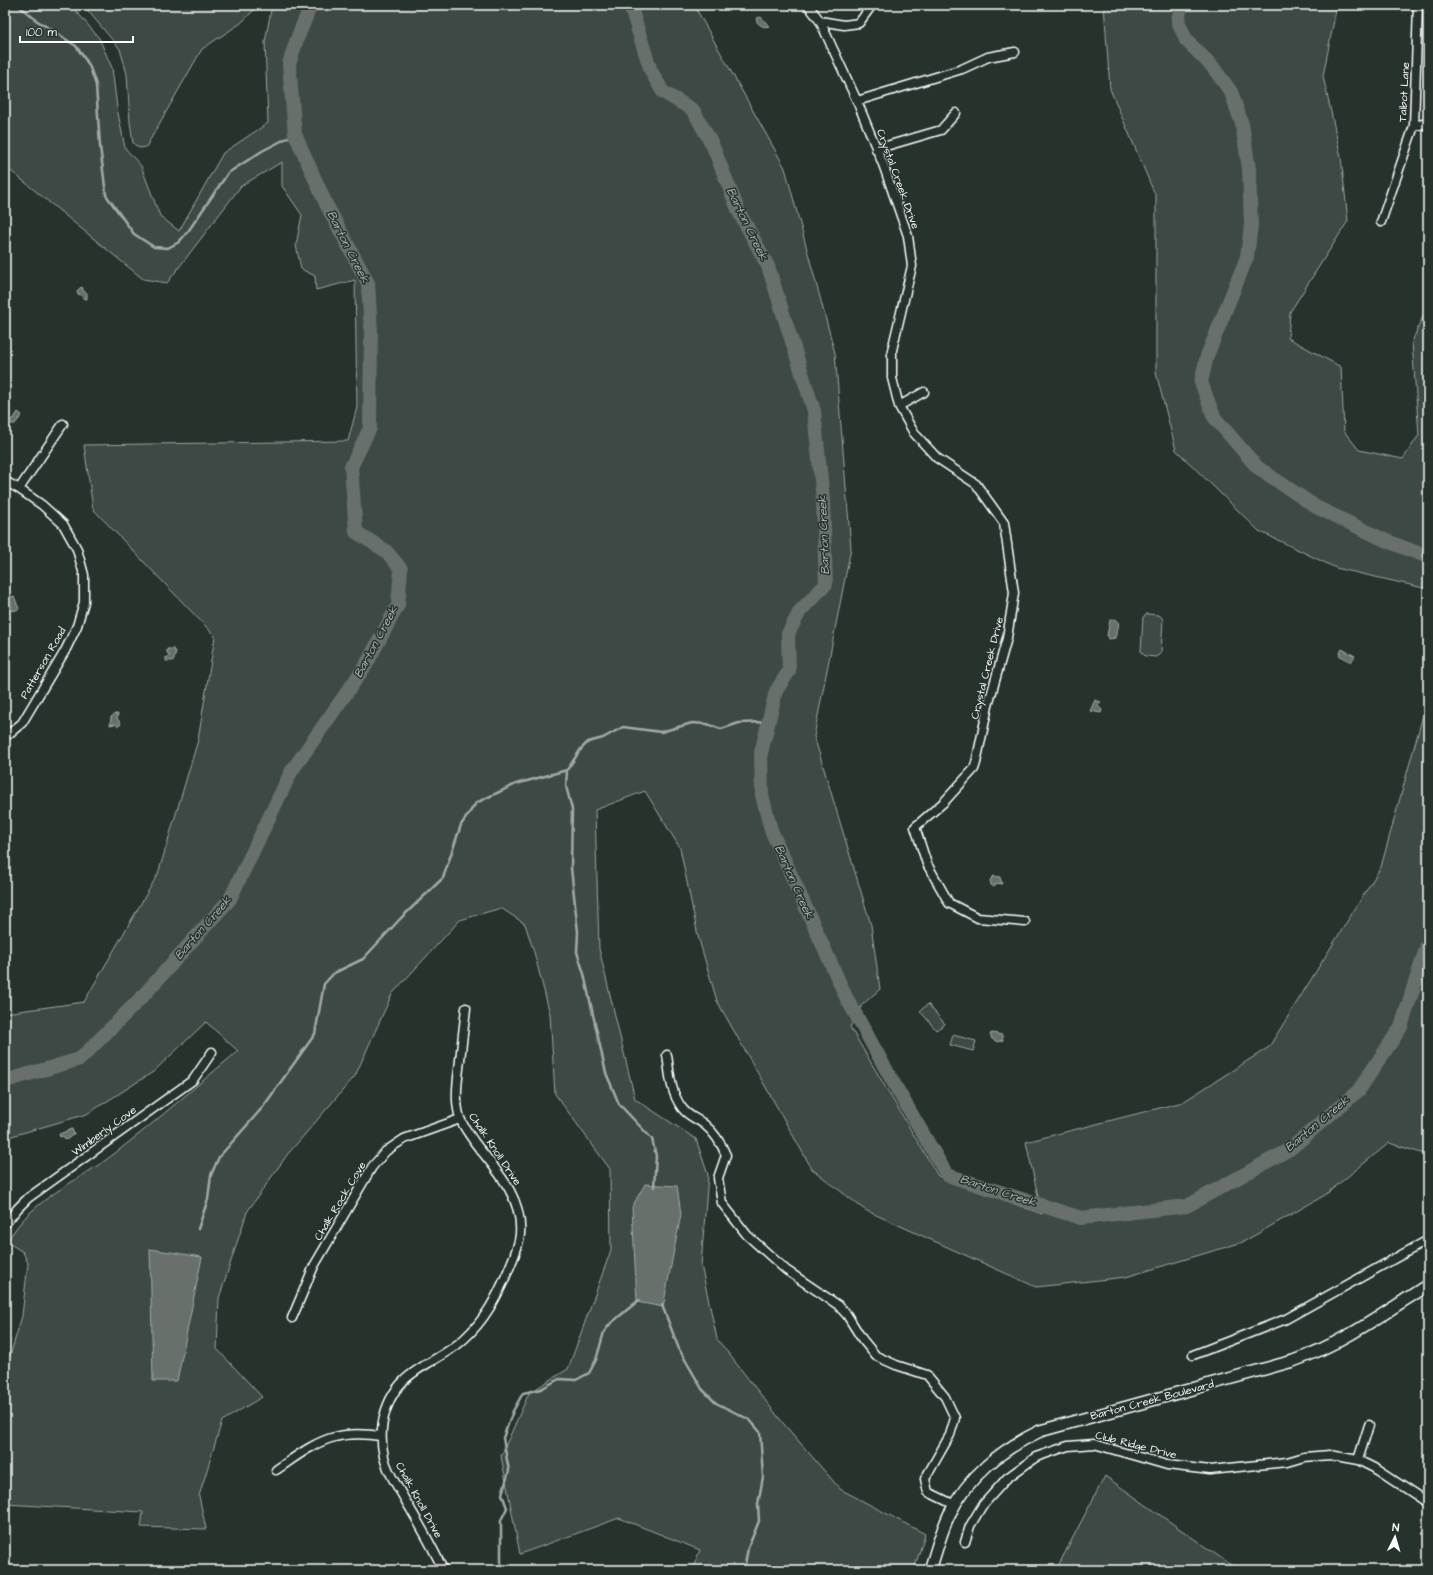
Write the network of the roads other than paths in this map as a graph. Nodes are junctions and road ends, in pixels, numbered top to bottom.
1 (808, 5) edge
2 (872, 5) edge
3 (1418, 5) edge
4 (820, 21) junction
5 (1016, 52) dead end
6 (857, 101) junction
7 (956, 113) dead end
8 (1428, 123) edge
9 (1414, 126) junction
10 (876, 149) junction
11 (1381, 222) dead end
12 (924, 392) dead end
13 (899, 406) junction
14 (63, 424) dead end
15 (5, 481) edge
16 (19, 489) junction
17 (5, 737) edge
18 (1025, 922) dead end
19 (466, 1008) dead end
20 (212, 1052) dead end
21 (667, 1055) dead end
22 (460, 1119) junction
23 (5, 1224) edge
24 (1428, 1240) edge
25 (1428, 1285) edge
26 (292, 1318) dead end
27 (1193, 1355) dead end
28 (1369, 1425) dead end
29 (381, 1436) junction
30 (1358, 1460) junction
31 (276, 1470) dead end
32 (1428, 1503) edge
33 (955, 1504) junction
34 (965, 1542) dead end
35 (443, 1570) edge
36 (930, 1570) edge

1 - 4 street, Crystal Creek Drive
2 - 4 street
3 - 9 street, Talbot Lane
4 - 6 street, Crystal Creek Drive
5 - 6 street
6 - 10 street, Crystal Creek Drive
7 - 10 street
8 - 9 street
9 - 11 street, Talbot Lane
10 - 13 street, Crystal Creek Drive
12 - 13 street
13 - 18 street, Crystal Creek Drive
14 - 16 street
15 - 16 street, Patterson Road
16 - 17 street, Patterson Road
19 - 22 street, Chalk Knoll Drive
20 - 23 street, Wimberly Cove
21 - 33 street
22 - 26 street, Chalk Rock Cove
22 - 29 street, Chalk Knoll Drive
24 - 27 street
25 - 33 street, Barton Creek Boulevard
28 - 30 street
29 - 31 street
29 - 35 street, Chalk Knoll Drive
30 - 32 street, Club Ridge Drive
30 - 34 street, Club Ridge Drive
33 - 36 street, Barton Creek Boulevard

